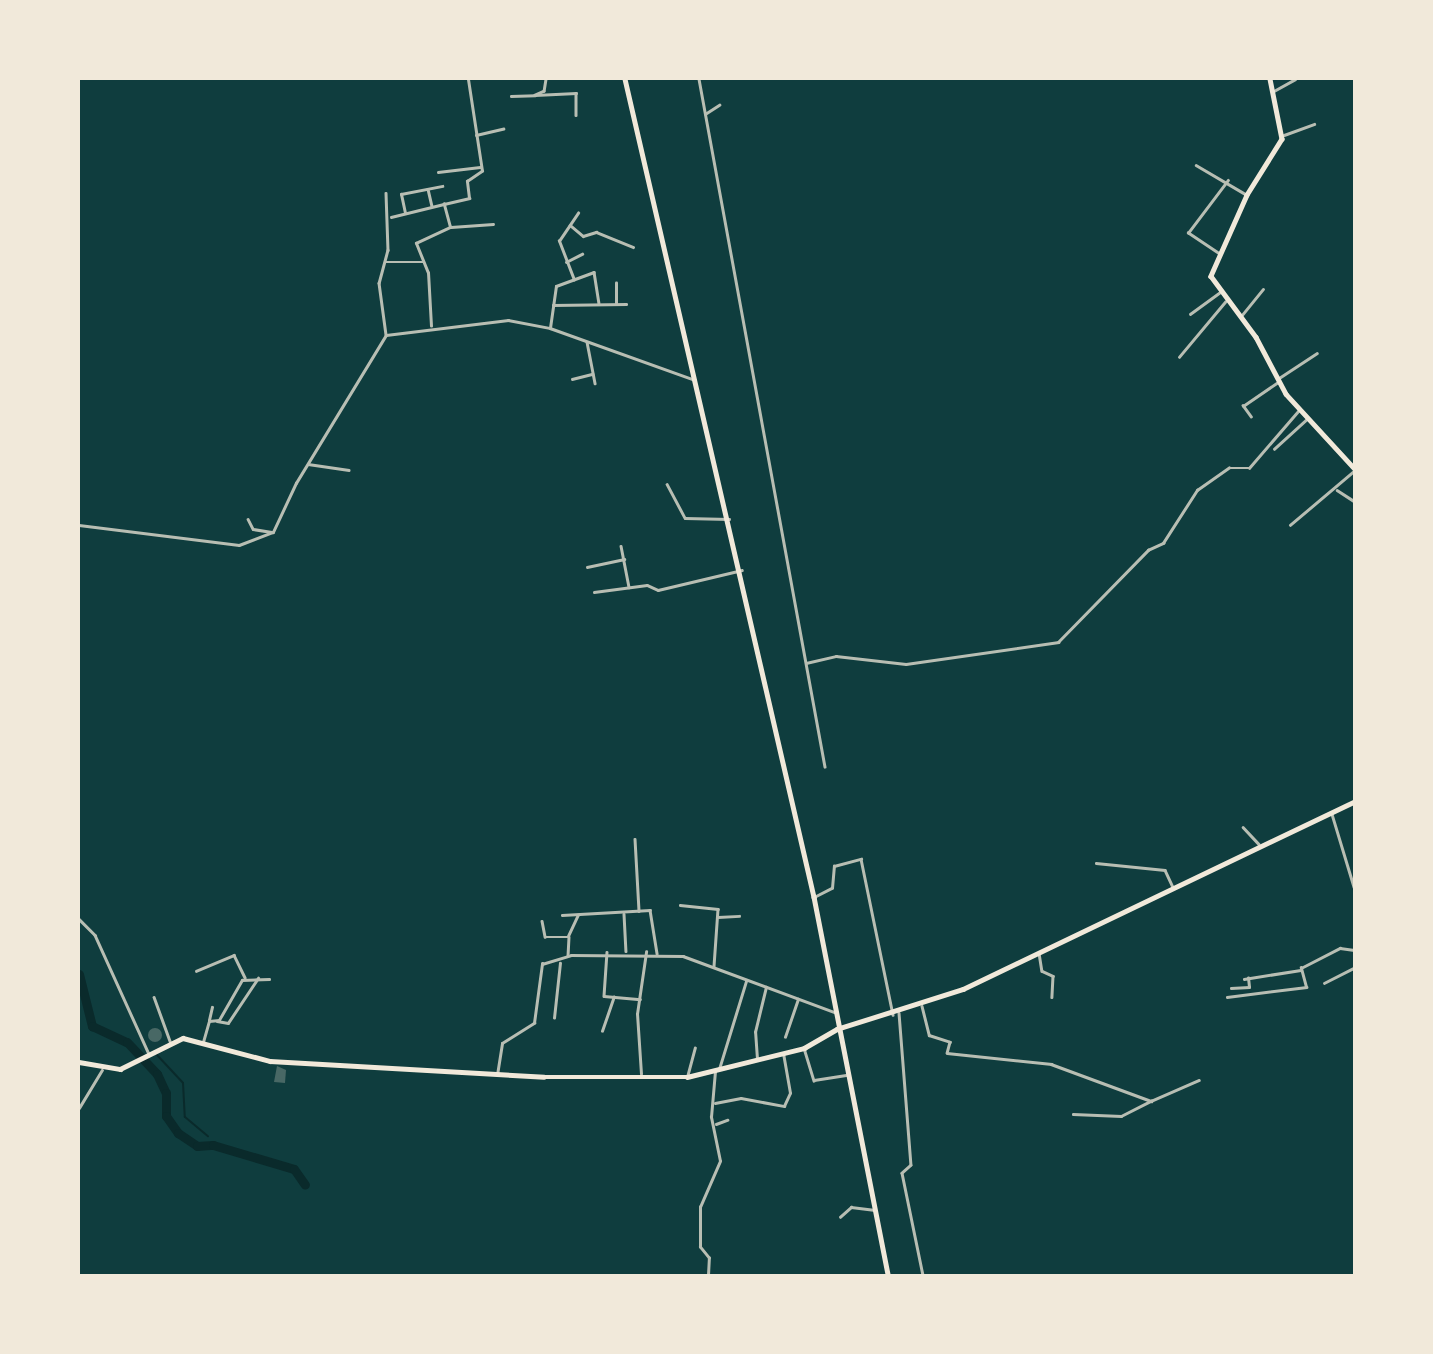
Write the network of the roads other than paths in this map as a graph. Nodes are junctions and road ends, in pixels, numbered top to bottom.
1 (468, 79) edge
2 (546, 79) edge
3 (625, 79) edge
4 (699, 79) edge
5 (1270, 79) edge
6 (1294, 79) edge
7 (1272, 92) junction
8 (535, 95) junction
9 (511, 96) dead end
10 (719, 105) dead end
11 (705, 114) junction
12 (576, 115) dead end
13 (1314, 124) dead end
14 (503, 129) dead end
15 (476, 135) junction
16 (1284, 135) junction
17 (1196, 165) dead end
18 (481, 167) junction
19 (438, 172) dead end
20 (1228, 180) junction
21 (442, 186) dead end
22 (428, 189) junction
23 (386, 193) dead end
24 (1247, 195) junction
25 (444, 205) junction
26 (432, 207) junction
27 (578, 213) dead end
28 (404, 214) junction
29 (391, 217) junction
30 (493, 224) dead end
31 (570, 225) junction
32 (450, 227) junction
33 (633, 247) dead end
34 (1219, 253) junction
35 (582, 254) dead end
36 (385, 262) junction
37 (423, 262) junction
38 (566, 262) junction
39 (574, 280) junction
40 (616, 283) dead end
41 (1263, 289) dead end
42 (1219, 293) junction
43 (1225, 302) junction
44 (599, 303) junction
45 (616, 303) junction
46 (626, 304) dead end
47 (553, 305) junction
48 (1190, 314) dead end
49 (1240, 318) junction
50 (431, 326) junction
51 (550, 328) junction
52 (386, 335) junction
53 (587, 342) junction
54 (1317, 353) dead end
55 (1179, 357) dead end
56 (594, 374) junction
57 (572, 379) dead end
58 (695, 380) junction
59 (1277, 381) junction
60 (595, 383) dead end
61 (1300, 409) junction
62 (1251, 417) dead end
63 (1308, 417) junction
64 (1274, 449) dead end
65 (308, 464) junction
66 (349, 470) dead end
67 (1354, 470) edge
68 (667, 484) dead end
69 (1337, 490) junction
70 (1354, 502) edge
71 (248, 519) dead end
72 (729, 519) junction
73 (79, 525) edge
74 (1290, 525) dead end
75 (273, 532) junction
76 (621, 545) dead end
77 (624, 559) junction
78 (587, 568) dead end
79 (742, 570) junction
80 (629, 587) junction
81 (594, 592) dead end
82 (807, 663) junction
83 (825, 767) dead end
84 (1354, 802) edge
85 (1331, 812) junction
86 (1243, 827) dead end
87 (635, 839) dead end
88 (1259, 844) junction
89 (1096, 863) dead end
90 (1173, 887) junction
91 (1354, 887) edge
92 (814, 897) junction
93 (680, 905) dead end
94 (639, 910) junction
95 (624, 914) junction
96 (562, 915) dead end
97 (578, 915) junction
98 (739, 916) dead end
99 (719, 917) junction
100 (79, 919) edge
101 (542, 921) dead end
102 (568, 936) junction
103 (1354, 950) edge
104 (607, 951) junction
105 (626, 951) junction
106 (646, 952) junction
107 (657, 953) junction
108 (1039, 953) junction
109 (568, 955) junction
110 (560, 963) junction
111 (713, 966) junction
112 (1354, 968) edge
113 (1301, 970) junction
114 (196, 971) dead end
115 (1248, 976) junction
116 (245, 978) junction
117 (258, 978) junction
118 (268, 978) dead end
119 (1244, 979) dead end
120 (746, 981) junction
121 (1324, 983) dead end
122 (766, 987) junction
123 (1231, 988) dead end
124 (1052, 996) dead end
125 (154, 997) dead end
126 (614, 997) junction
127 (1227, 997) dead end
128 (641, 999) junction
129 (798, 999) junction
130 (212, 1006) dead end
131 (922, 1006) junction
132 (837, 1013) junction
133 (896, 1014) junction
134 (555, 1018) dead end
135 (209, 1021) junction
136 (217, 1021) junction
137 (836, 1029) junction
138 (602, 1031) dead end
139 (785, 1037) dead end
140 (170, 1041) junction
141 (203, 1042) junction
142 (695, 1048) dead end
143 (804, 1048) junction
144 (148, 1054) junction
145 (783, 1054) junction
146 (757, 1060) junction
147 (79, 1062) edge
148 (717, 1069) junction
149 (102, 1070) junction
150 (497, 1074) junction
151 (641, 1074) junction
152 (846, 1075) junction
153 (688, 1077) junction
154 (1199, 1080) dead end
155 (1151, 1101) junction
156 (714, 1103) junction
157 (79, 1108) edge
158 (1073, 1114) dead end
159 (727, 1120) dead end
160 (716, 1124) junction
161 (878, 1212) junction
162 (839, 1217) dead end
163 (708, 1275) edge
164 (888, 1275) edge
165 (923, 1275) edge

1 - 15 street
2 - 8 street
3 - 58 main road
4 - 11 street
5 - 7 main road
6 - 7 street
7 - 16 main road
8 - 9 street
8 - 12 street
10 - 11 street
11 - 82 street
13 - 16 street
14 - 15 street
15 - 18 street
16 - 24 main road
17 - 20 street
18 - 19 street
18 - 25 street
20 - 24 street
20 - 34 street
21 - 22 street
22 - 26 street
22 - 28 street
23 - 29 street
24 - 34 main road
25 - 26 street
25 - 32 street
26 - 28 street
27 - 31 street
28 - 29 street
29 - 36 street
30 - 32 street
31 - 33 street
31 - 38 street
32 - 37 street
34 - 42 main road
35 - 38 street
36 - 37 street
36 - 52 street
37 - 50 street
38 - 39 street
39 - 44 street
39 - 47 street
40 - 45 street
41 - 49 street
42 - 43 main road
42 - 48 street
43 - 49 main road
43 - 55 street
44 - 45 street
44 - 47 street
45 - 46 street
47 - 51 street
49 - 59 main road
50 - 51 street
50 - 52 street
51 - 53 street
52 - 65 street
53 - 56 street
53 - 58 street
54 - 59 street
56 - 57 street
56 - 60 street
58 - 72 main road
59 - 61 main road
59 - 62 street
61 - 63 main road
61 - 82 street
63 - 64 street
63 - 67 main road
65 - 66 street
65 - 75 street
67 - 69 street
68 - 72 street
69 - 70 street
69 - 74 street
71 - 75 street
72 - 79 main road
73 - 75 street
76 - 77 street
77 - 78 street
77 - 80 street
79 - 80 street
79 - 92 main road
80 - 81 street
82 - 83 street
84 - 85 main road
85 - 88 main road
85 - 91 street
86 - 88 street
87 - 94 street
88 - 90 main road
89 - 90 street
90 - 108 main road
92 - 132 main road
92 - 133 street
93 - 99 street
94 - 95 street
94 - 107 street
95 - 97 street
95 - 105 street
96 - 97 street
97 - 102 street
98 - 99 street
99 - 111 street
100 - 144 street
101 - 102 street
102 - 109 street
103 - 113 street
104 - 105 street
104 - 109 street
104 - 126 street
105 - 106 street
106 - 107 street
106 - 128 street
107 - 111 street
108 - 124 street
108 - 131 main road
109 - 110 street
110 - 134 street
110 - 150 street
111 - 120 street
112 - 121 street
113 - 115 street
113 - 127 street
114 - 116 street
115 - 119 street
115 - 123 street
116 - 117 street
116 - 136 street
117 - 118 street
117 - 136 street
120 - 122 street
120 - 148 street
122 - 129 street
122 - 146 street
125 - 140 street
126 - 128 street
126 - 138 street
128 - 151 street
129 - 132 street
129 - 139 street
130 - 135 street
131 - 133 main road
131 - 155 street
132 - 137 main road
133 - 137 main road
133 - 165 street
135 - 136 street
135 - 141 street
137 - 143 main road
137 - 152 main road
140 - 141 main road
140 - 144 main road
141 - 150 main road
142 - 153 street
143 - 145 main road
143 - 152 street
144 - 149 main road
145 - 146 main road
145 - 156 street
146 - 148 main road
147 - 149 main road
148 - 153 main road
148 - 156 street
149 - 157 street
150 - 151 main road
151 - 153 main road
152 - 161 main road
154 - 155 street
155 - 158 street
156 - 160 street
159 - 160 street
160 - 163 street
161 - 162 street
161 - 164 main road

